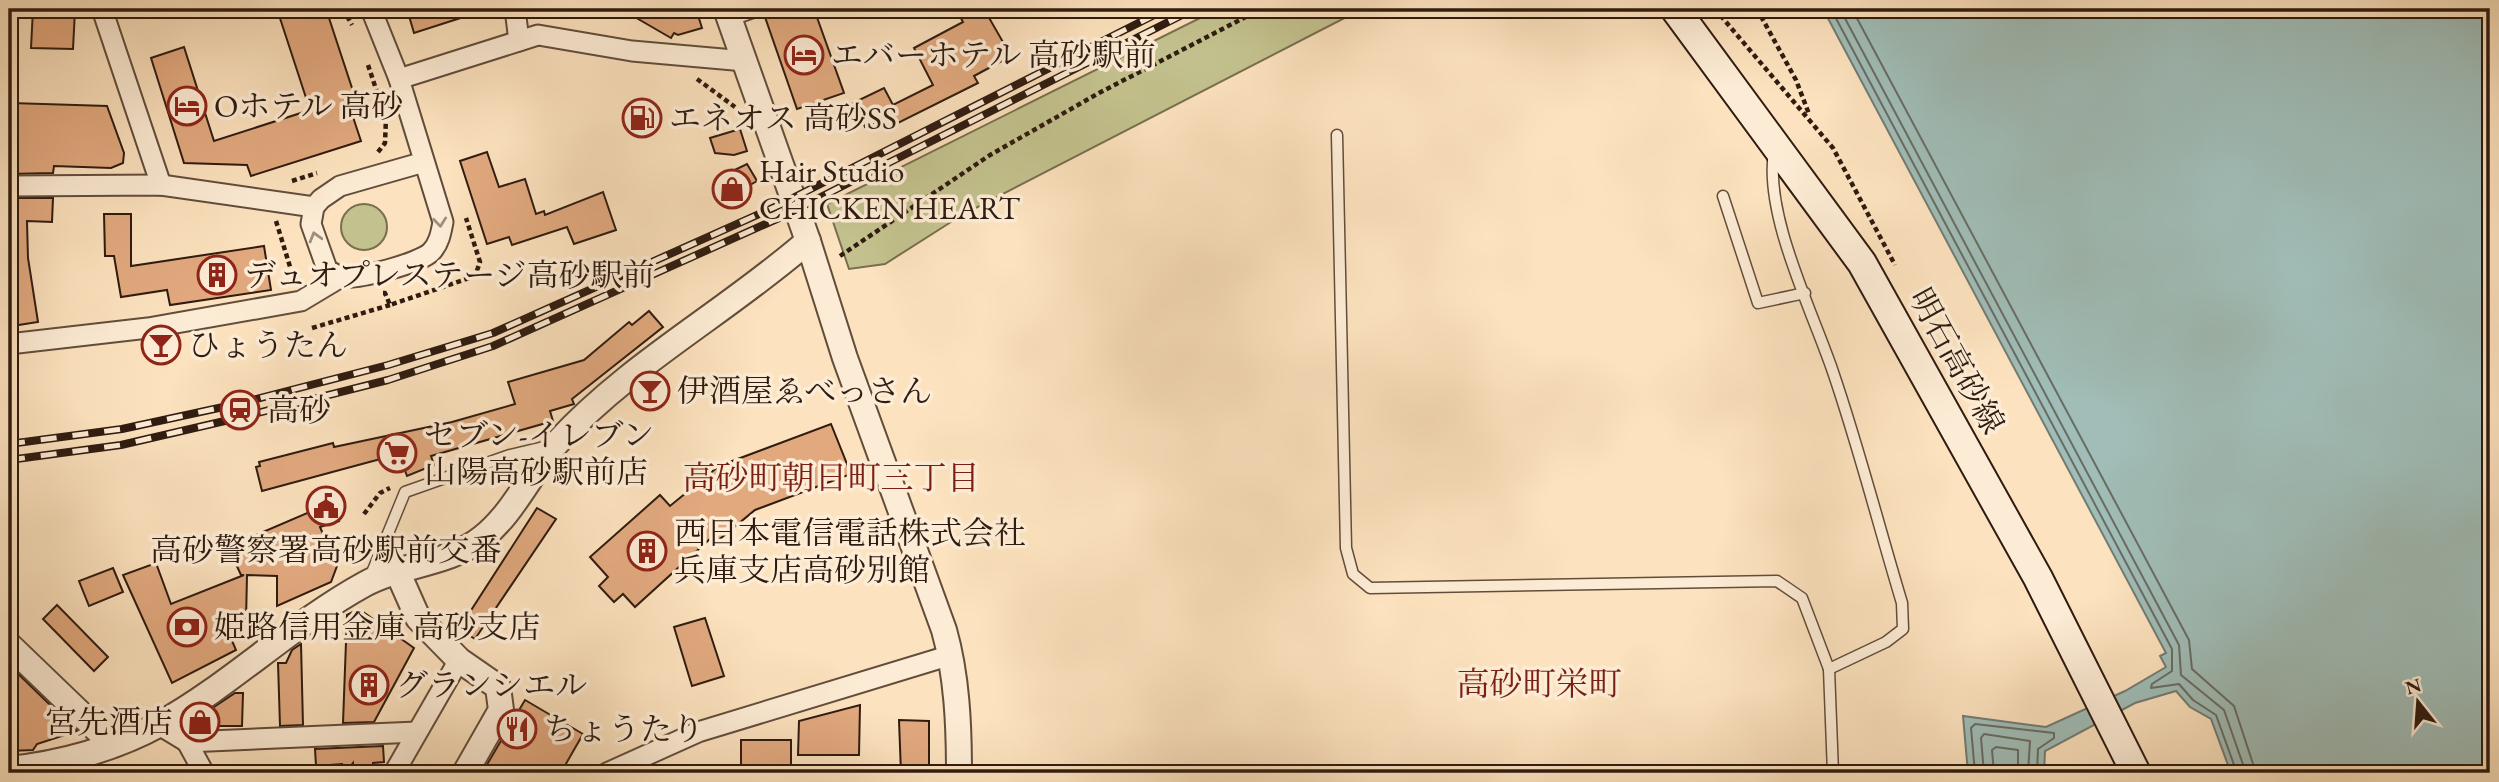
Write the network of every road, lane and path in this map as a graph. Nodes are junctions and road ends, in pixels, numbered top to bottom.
1 (102, 9) edge
2 (343, 9) edge
3 (371, 9) edge
4 (515, 9) edge
5 (1261, 9) edge
6 (1675, 9) edge
7 (1715, 9) edge
8 (1757, 9) edge
9 (735, 11) edge
10 (356, 33) dead end
11 (519, 41) junction
12 (365, 58) dead end
13 (745, 61) junction
14 (694, 78) dead end
15 (399, 79) junction
16 (741, 114) dead end
17 (1810, 119) junction
18 (1337, 135) dead end
19 (1775, 141) junction
20 (377, 154) dead end
21 (424, 162) junction
22 (327, 170) dead end
23 (290, 182) dead end
24 (9, 186) edge
25 (161, 186) junction
26 (1723, 196) dead end
27 (314, 206) junction
28 (273, 214) dead end
29 (808, 241) junction
30 (840, 256) dead end
31 (1900, 274) dead end
32 (341, 277) junction
33 (1805, 293) junction
34 (301, 301) junction
35 (390, 305) dead end
36 (312, 328) dead end
37 (9, 344) edge
38 (557, 443) junction
39 (403, 483) dead end
40 (364, 514) dead end
41 (398, 573) junction
42 (368, 582) junction
43 (9, 645) edge
44 (951, 655) junction
45 (459, 660) junction
46 (1829, 669) junction
47 (159, 724) junction
48 (417, 732) junction
49 (187, 742) junction
50 (112, 744) junction
51 (9, 769) edge
52 (204, 773) edge
53 (394, 773) edge
54 (465, 773) edge
55 (607, 773) edge
56 (959, 773) edge
57 (1833, 773) edge
58 (2136, 773) edge

1 - 25 street
2 - 10 path
3 - 15 street
4 - 11 street
5 - 30 path
6 - 19 main road, 明石高砂線
7 - 17 path
8 - 17 path
9 - 13 street
11 - 13 street
11 - 15 street
12 - 20 path
13 - 29 street
14 - 16 path
15 - 21 street
17 - 31 path
18 - 46 lane
19 - 33 lane
19 - 58 main road, 明石高砂線
21 - 27 street
21 -> 32 street
22 - 23 path
24 - 25 street
25 - 27 street
26 - 33 lane
32 -> 27 street
28 - 34 path
29 - 38 street
29 - 44 street
32 - 34 street
33 - 46 lane
34 - 37 street
35 - 36 path
38 - 41 street
38 - 42 lane
39 - 40 path
41 - 42 street
41 - 45 street
42 - 47 street
43 - 50 street
44 - 55 street
44 - 56 street
45 - 48 street
45 - 54 street
46 - 57 lane
47 - 49 street
47 - 50 street
48 - 49 street
48 - 53 street
49 - 52 street
50 - 51 street

